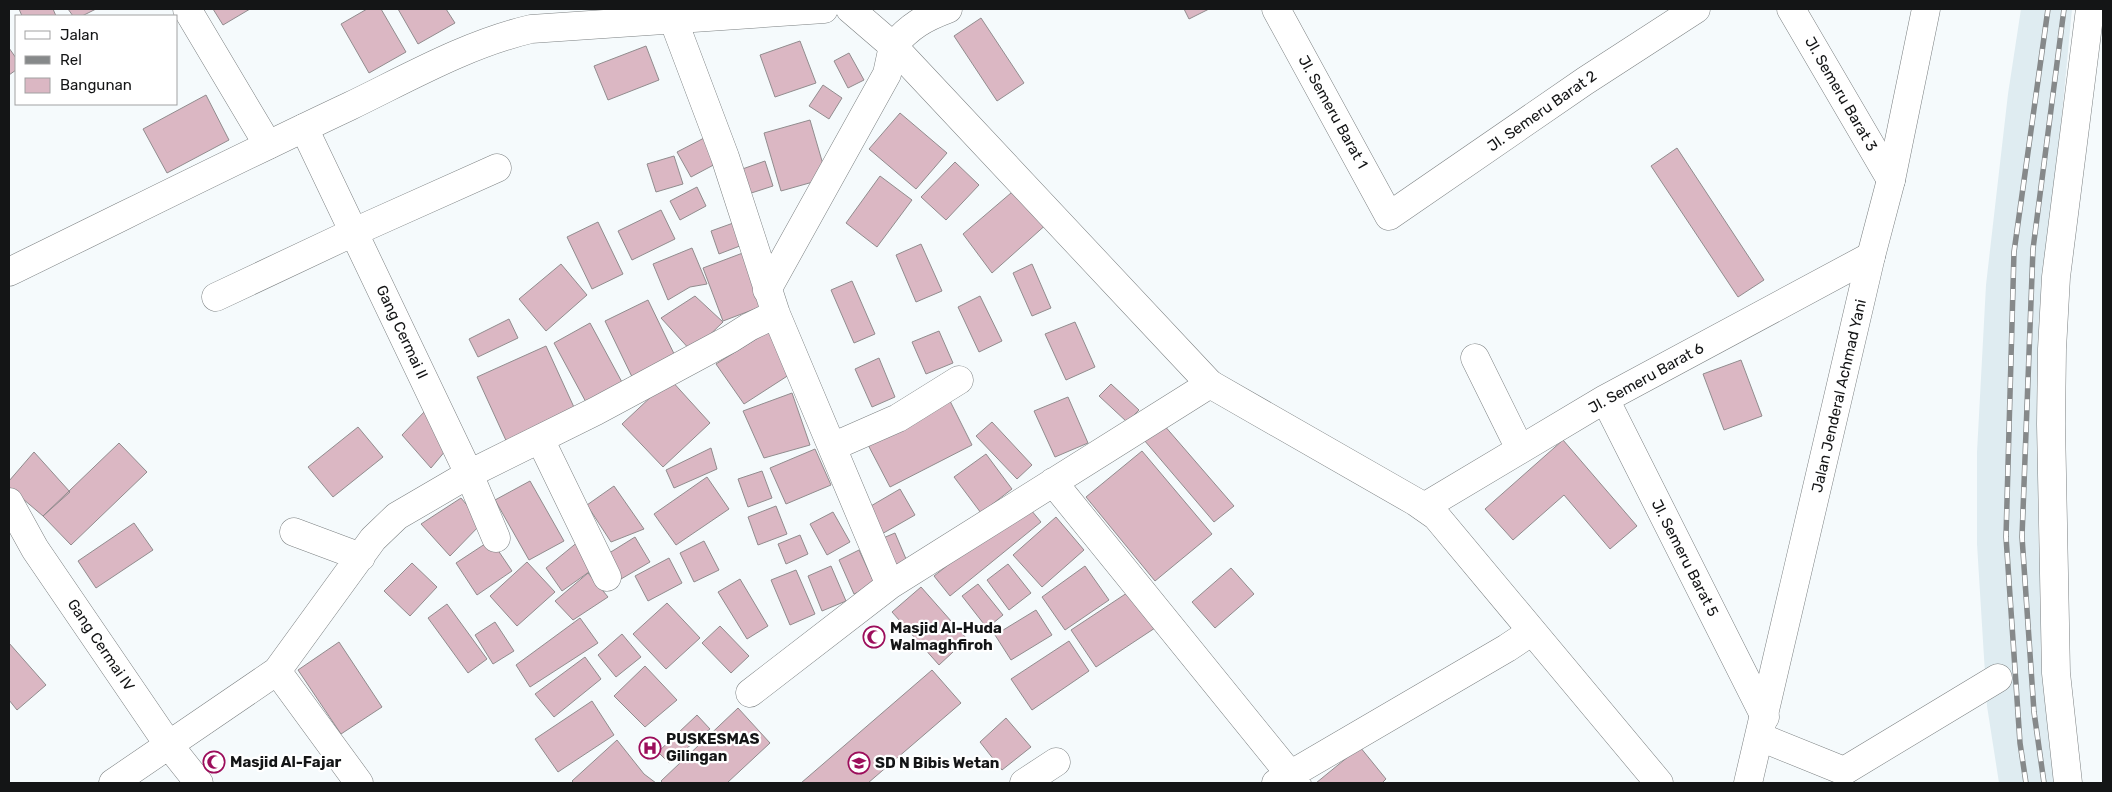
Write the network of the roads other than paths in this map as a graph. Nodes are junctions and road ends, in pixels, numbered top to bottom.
1 (187, 9) edge
2 (824, 9) edge
3 (850, 9) edge
4 (948, 9) edge
5 (1276, 9) edge
6 (1696, 9) edge
7 (1791, 9) edge
8 (1926, 9) edge
9 (2090, 9) edge
10 (673, 19) junction
11 (894, 46) junction
12 (304, 128) junction
13 (268, 145) junction
14 (498, 168) dead end
15 (1891, 180) junction
16 (1389, 216) joint
17 (354, 232) junction
18 (1871, 256) junction
19 (9, 272) edge
20 (216, 297) dead end
21 (772, 302) junction
22 (1475, 358) dead end
23 (959, 380) dead end
24 (1210, 384) junction
25 (1605, 399) junction
26 (540, 439) junction
27 (832, 447) junction
28 (1520, 449) junction
29 (469, 474) junction
30 (1053, 482) junction
31 (9, 502) edge
32 (1424, 507) junction
33 (294, 532) dead end
34 (496, 538) dead end
35 (361, 557) junction
36 (607, 577) dead end
37 (890, 585) junction
38 (1531, 632) junction
39 (277, 671) junction
40 (1998, 678) dead end
41 (750, 693) dead end
42 (1762, 727) junction
43 (168, 744) junction
44 (1056, 762) dead end
45 (1287, 781) edge
46 (113, 783) edge
47 (199, 783) edge
48 (359, 783) edge
49 (1024, 783) edge
50 (1659, 783) edge
51 (1748, 783) edge
52 (2068, 783) edge

1 - 13 street
2 - 10 street
3 - 11 street
4 - 11 street
5 - 16 street, Jl. Semeru Barat 1
6 - 16 street, Jl. Semeru Barat 2
7 - 15 street, Jl. Semeru Barat 3
8 - 15 street, Jalan Jenderal Achmad Yani
9 - 52 street
10 - 12 street
10 - 21 street
11 - 21 street
11 - 24 street
12 - 13 street
12 - 17 street, Gang Cermai II
13 - 19 street
14 - 17 street
15 - 18 street, Jalan Jenderal Achmad Yani
17 - 20 street
17 - 29 street, Gang Cermai II
18 - 25 street, Jl. Semeru Barat 6
18 - 42 street, Jalan Jenderal Achmad Yani
21 - 26 street
21 - 27 street
22 - 28 street
23 - 27 street
24 - 30 street
24 - 32 street
25 - 28 street, Jl. Semeru Barat 6
25 - 42 street, Jl. Semeru Barat 5
26 - 29 street
26 - 36 street
27 - 37 street
28 - 32 street, Jl. Semeru Barat 6
29 - 34 street, Gang Cermai II
29 - 35 street
30 - 37 street
30 - 45 street
31 - 43 street, Gang Cermai IV
32 - 38 street
33 - 35 street
35 - 39 street
37 - 41 street
38 - 45 street
38 - 50 street
39 - 43 street
39 - 48 street
40 - 42 street
42 - 51 street, Jalan Jenderal Achmad Yani
43 - 46 street
43 - 47 street, Gang Cermai IV
44 - 49 street

